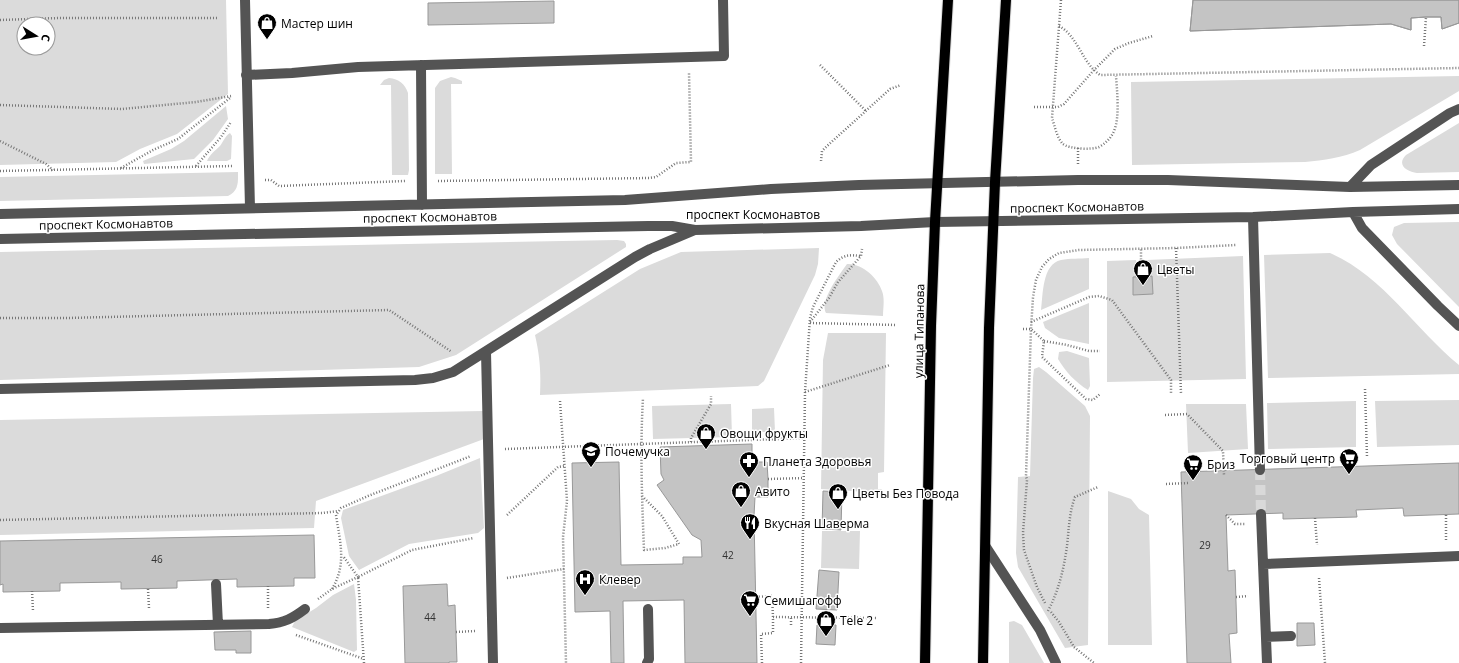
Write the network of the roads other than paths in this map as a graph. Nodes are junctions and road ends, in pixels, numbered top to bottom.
1 (245, 0) edge
2 (723, 0) edge
3 (948, 0) edge
4 (1006, 0) edge
5 (421, 65) junction
6 (246, 75) junction
7 (1459, 108) edge
8 (995, 182) junction
9 (937, 184) junction
10 (1459, 185) edge
11 (1350, 187) junction
12 (422, 205) junction
13 (250, 208) junction
14 (1459, 209) edge
15 (1353, 212) junction
16 (0, 214) edge
17 (1253, 216) junction
18 (935, 222) junction
19 (993, 222) junction
20 (695, 230) junction
21 (0, 239) edge
22 (1459, 326) edge
23 (486, 352) junction
24 (0, 389) edge
25 (1260, 470) tunnel mouth
26 (1262, 514) tunnel mouth
27 (986, 547) junction
28 (1459, 556) edge
29 (1263, 564) junction
30 (216, 584) dead end
31 (305, 609) road end
32 (648, 609) dead end
33 (218, 625) junction
34 (0, 628) edge
35 (1291, 636) dead end
36 (1266, 637) junction
37 (493, 663) edge
38 (647, 663) edge
39 (925, 663) edge
40 (984, 663) edge
41 (1056, 663) edge
42 (1267, 663) edge

1 - 6 street
2 - 5 street
3 - 9 main road, улица Типанова
4 - 8 main road
5 - 6 street
5 - 12 street
6 - 13 street
7 - 11 street
8 - 9 street, проспект Космонавтов
8 - 11 street, проспект Космонавтов
8 - 19 main road
9 - 12 street, проспект Космонавтов
9 - 18 main road, улица Типанова
10 - 11 street, проспект Космонавтов
12 - 13 street, проспект Космонавтов
13 - 16 street, проспект Космонавтов
14 - 15 street, проспект Космонавтов
15 - 17 street, проспект Космонавтов
15 - 22 street
17 - 19 street, проспект Космонавтов
17 - 25 street
18 - 19 street, проспект Космонавтов
18 - 20 street, проспект Космонавтов
18 - 39 main road, улица Типанова
19 - 27 main road
20 - 21 street, проспект Космонавтов
20 - 23 street
23 - 24 street
23 - 37 street
26 - 29 street
27 - 40 main road
27 - 41 street
28 - 29 street
29 - 36 street
30 - 33 street
31 - 33 street
32 - 38 street
33 - 34 street
35 - 36 street
36 - 42 street

